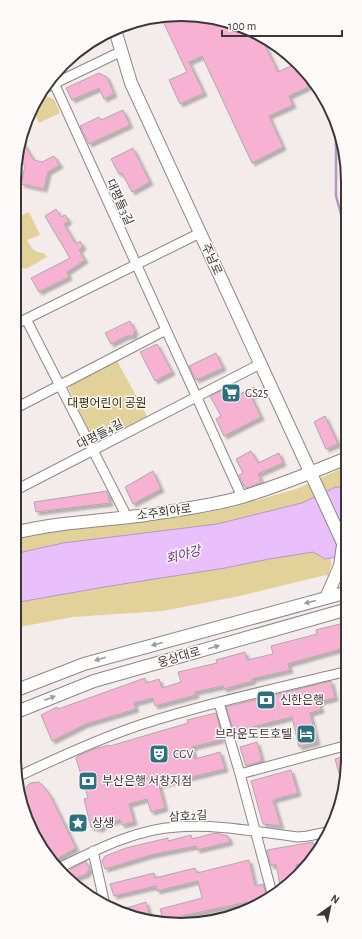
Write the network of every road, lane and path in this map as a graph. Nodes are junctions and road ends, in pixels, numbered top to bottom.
1 (116, 35) edge
2 (120, 52) junction
3 (55, 82) edge
4 (54, 83) edge
5 (200, 232) junction
6 (136, 265) junction
7 (26, 319) junction
8 (21, 322) edge
9 (166, 330) junction
10 (260, 364) junction
11 (60, 386) junction
12 (197, 398) junction
13 (21, 406) edge
14 (93, 451) junction
15 (341, 462) edge
16 (313, 479) junction
17 (21, 487) edge
18 (242, 497) junction
19 (127, 517) junction
20 (21, 532) edge
21 (341, 541) edge
22 (341, 563) edge
23 (341, 594) edge
24 (326, 598) junction
25 (341, 611) edge
26 (341, 673) edge
27 (21, 688) edge
28 (219, 703) junction
29 (21, 710) edge
30 (341, 747) edge
31 (240, 774) junction
32 (22, 776) edge
33 (254, 832) junction
34 (322, 833) edge
35 (93, 851) junction
36 (63, 866) edge
37 (270, 891) edge
38 (103, 898) edge

1 - 2 main road, 주남로
2 - 3 street
2 - 5 main road, 주남로
4 - 6 street, 대평들3길
5 - 6 street
5 - 10 main road, 주남로
6 - 7 street
6 - 9 street, 대평들3길
7 - 8 street
7 - 11 street
9 - 11 street
9 - 12 street, 대평들3길
10 - 12 street, 대평들4길
10 - 16 main road, 주남로
11 - 13 street
11 - 14 street
12 - 14 street, 대평들4길
12 - 18 street, 대평들3길
14 - 17 street, 대평들4길
14 - 19 street
15 - 16 main road, 소주회야로
16 - 18 main road, 소주회야로
16 - 21 main road, 주남로
18 - 19 main road, 소주회야로
19 - 20 main road, 소주회야로
22 - 24 main road
23 - 24 main road, 웅상대로
24 -> 27 main road, 웅상대로
29 -> 25 main road, 웅상대로
26 - 28 street
28 - 31 street
28 - 32 street
30 - 31 street
31 - 33 street
33 - 34 street, 삼호2길
33 - 35 street, 삼호2길
33 - 37 street
35 - 36 street, 삼호2길
35 - 38 street

